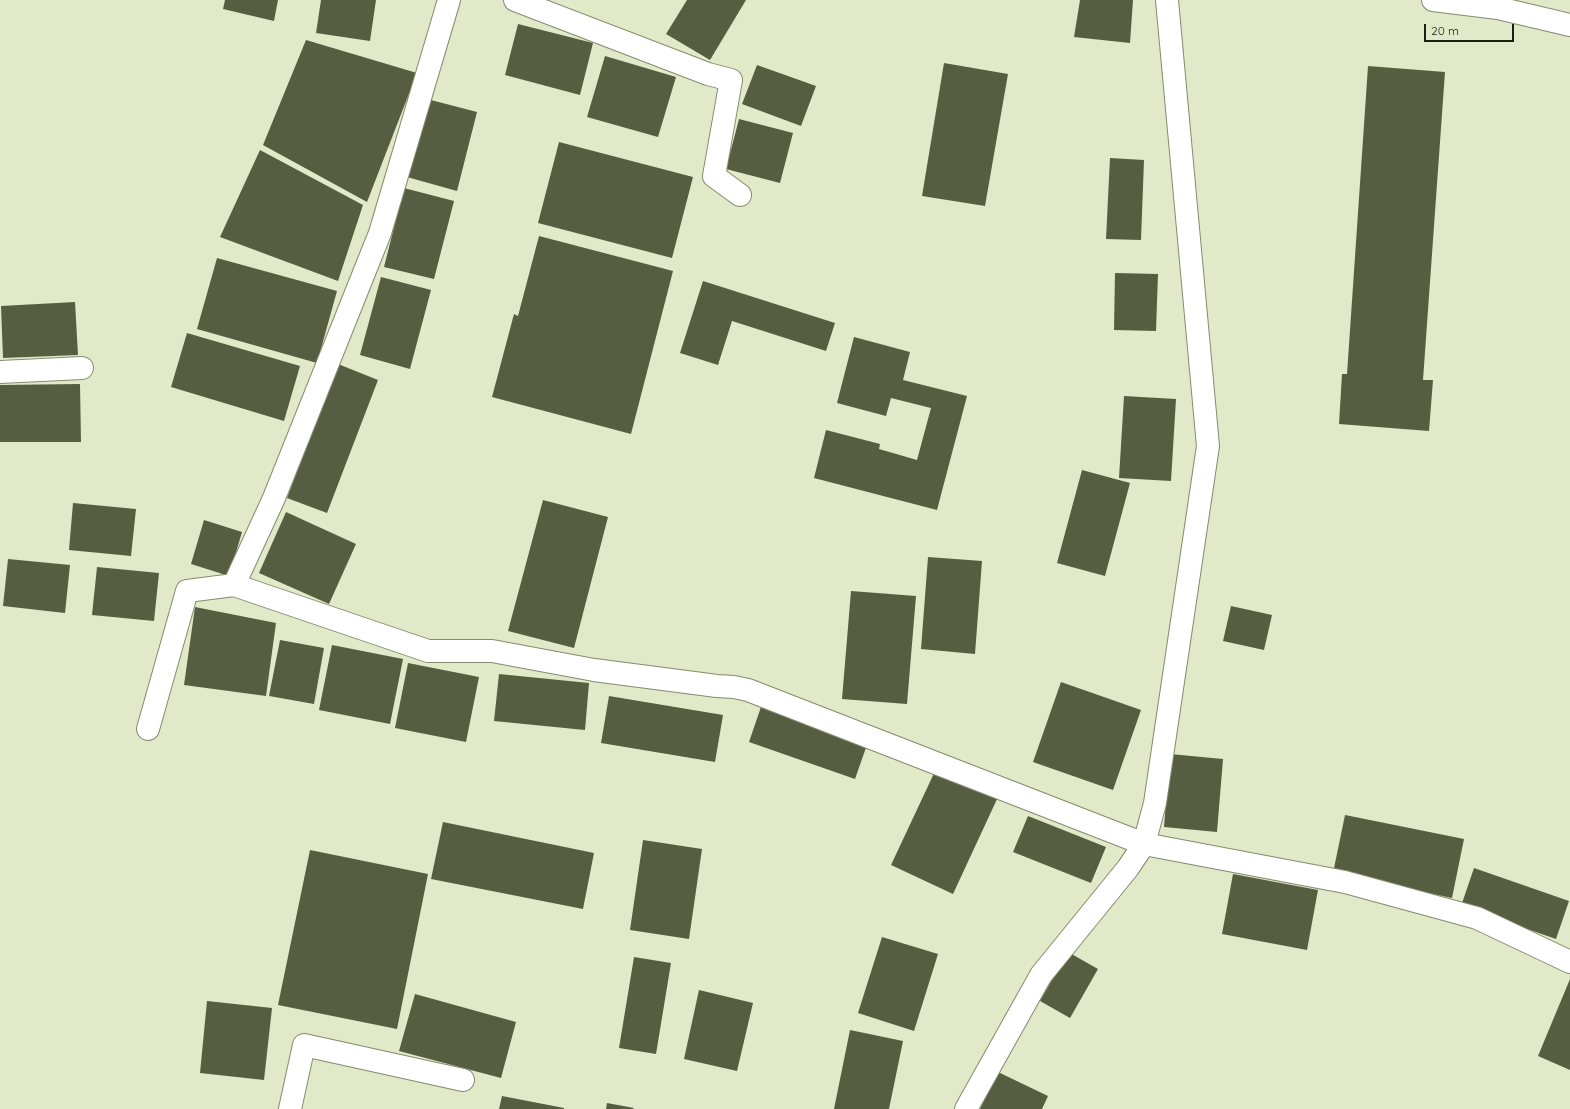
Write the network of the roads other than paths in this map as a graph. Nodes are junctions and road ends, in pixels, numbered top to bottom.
1 (449, 0) edge
2 (515, 0) edge
3 (1167, 0) edge
4 (1433, 0) edge
5 (1570, 25) edge
6 (740, 194) dead end
7 (82, 368) dead end
8 (0, 372) edge
9 (234, 585) junction
10 (148, 729) dead end
11 (1144, 844) junction
12 (1570, 962) edge
13 (463, 1080) dead end
14 (290, 1109) edge
15 (966, 1109) edge

1 - 9 street
2 - 6 street
3 - 11 street
4 - 5 street
7 - 8 street
9 - 10 street
9 - 11 street
11 - 12 street
11 - 15 street
13 - 14 street

